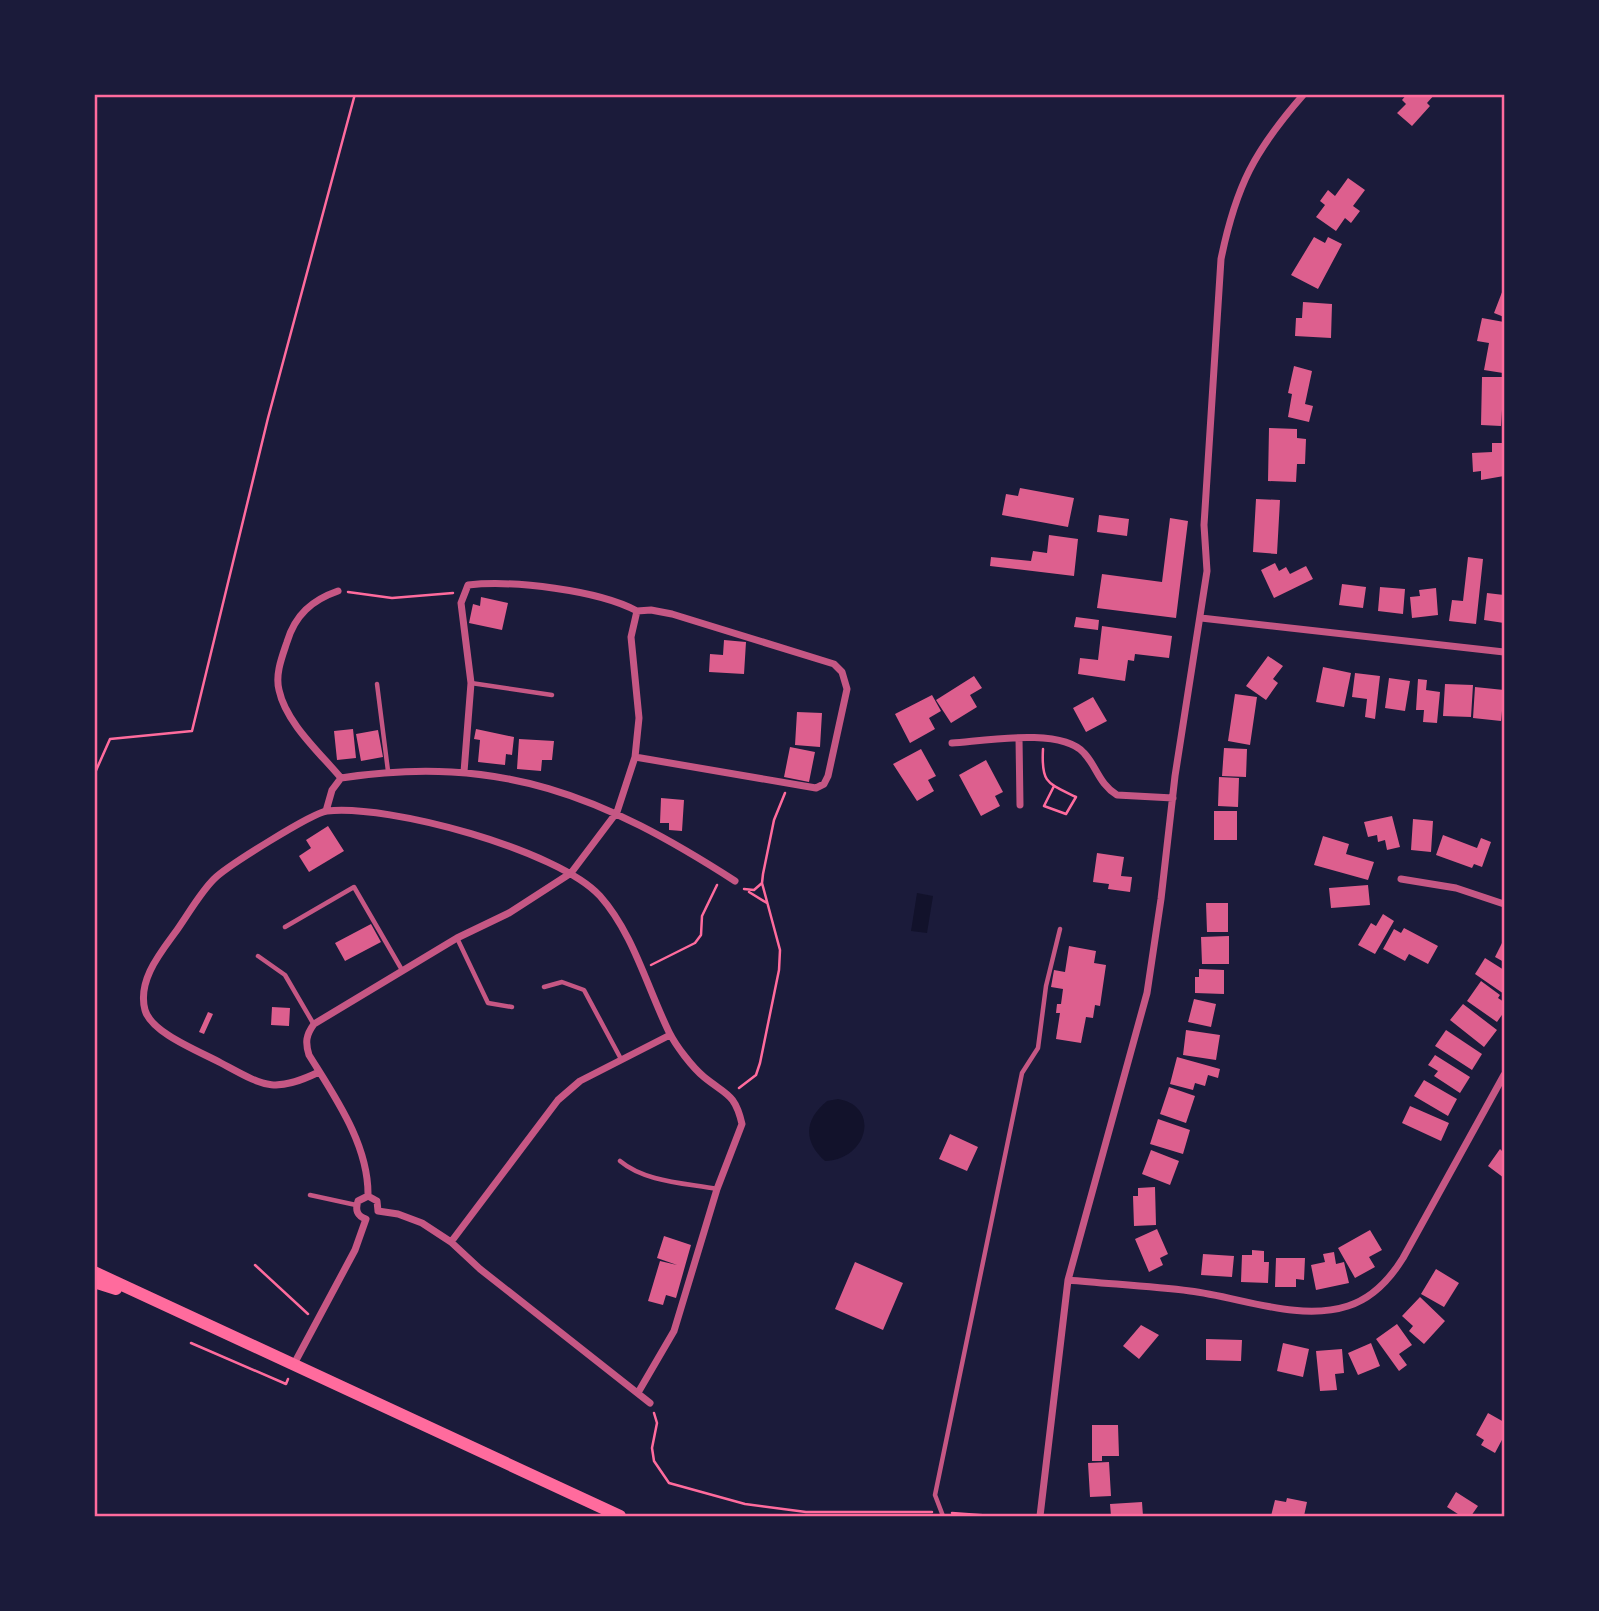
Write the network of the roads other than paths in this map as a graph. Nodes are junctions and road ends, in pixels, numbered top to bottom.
1 (1304, 94) edge
2 (338, 591) road end
3 (638, 611) junction
4 (1201, 618) junction
5 (1504, 652) edge
6 (471, 683) junction
7 (377, 684) dead end
8 (552, 695) dead end
9 (1019, 738) junction
10 (952, 743) dead end
11 (635, 757) junction
12 (388, 771) junction
13 (464, 772) junction
14 (341, 778) junction
15 (1173, 798) junction
16 (1020, 805) dead end
17 (326, 811) junction
18 (617, 812) junction
19 (571, 873) junction
20 (1401, 879) dead end
21 (735, 881) road end
22 (1504, 904) edge
23 (285, 926) dead end
24 (1060, 929) dead end
25 (457, 938) junction
26 (258, 956) dead end
27 (402, 970) junction
28 (544, 987) dead end
29 (512, 1007) dead end
30 (314, 1024) junction
31 (670, 1035) junction
32 (621, 1059) junction
33 (319, 1072) junction
34 (1504, 1074) edge
35 (620, 1161) dead end
36 (717, 1189) junction
37 (310, 1195) dead end
38 (368, 1196) junction
39 (356, 1205) junction
40 (378, 1211) junction
41 (366, 1219) junction
42 (451, 1242) junction
43 (94, 1272) edge
44 (1068, 1280) junction
45 (94, 1282) edge
46 (140, 1296) junction
47 (294, 1364) junction
48 (639, 1391) junction
49 (650, 1403) road end
50 (942, 1515) edge
51 (620, 1517) edge
52 (1040, 1517) edge

1 - 4 street
2 - 14 street
3 - 6 street
3 - 11 street
3 - 11 street
4 - 5 street
4 - 15 street
6 - 8 lane
6 - 13 street
7 - 12 lane
9 - 10 street
9 - 15 street
9 - 16 street
11 - 18 street
12 - 13 street
12 - 14 street
13 - 18 street
14 - 17 street
15 - 44 street
17 - 19 street
17 - 33 street
18 - 19 street
18 - 21 street
19 - 25 street
19 - 31 street
20 - 22 street
23 - 27 lane
24 - 50 lane
25 - 27 street
25 - 29 lane
26 - 30 lane
27 - 30 street
28 - 32 lane
30 - 33 street
31 - 32 street
31 - 36 street
32 - 42 street
33 - 38 street
34 - 44 street
35 - 36 lane
36 - 48 street
37 - 39 lane
38 - 39 street
38 - 40 street
39 - 41 street
40 - 41 street
40 - 42 street
41 - 47 street
42 - 48 street
43 - 46 main road
44 - 52 street
45 - 46 main road
46 - 47 main road
47 - 51 main road
48 - 49 street

